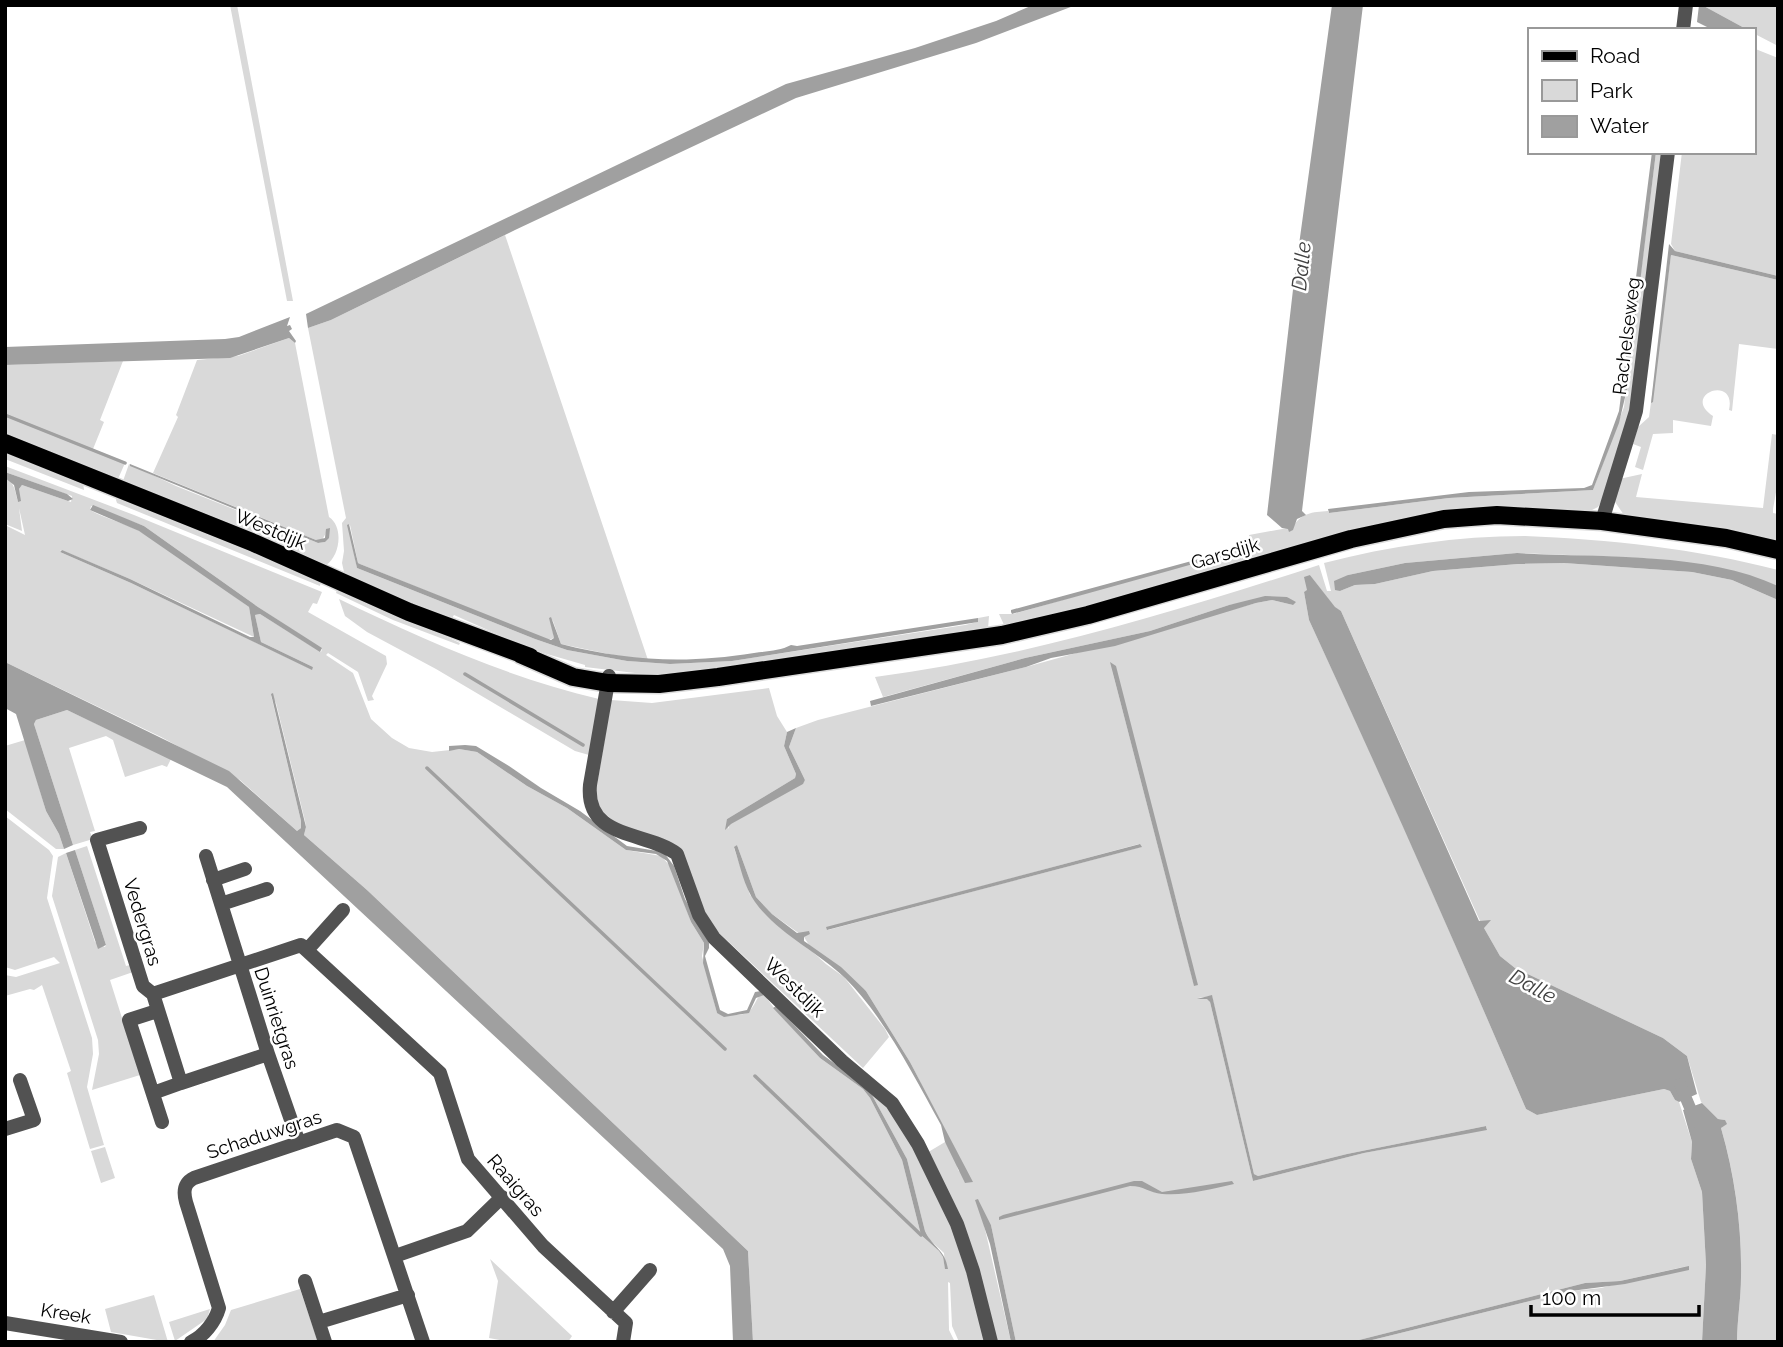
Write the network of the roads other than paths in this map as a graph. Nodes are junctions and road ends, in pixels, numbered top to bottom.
1 (1686, 5) edge
2 (1683, 28) edge
3 (1668, 154) edge
4 (5, 443) edge
5 (1602, 521) junction
6 (1778, 550) edge
7 (609, 680) junction
8 (140, 828) dead end
9 (206, 856) dead end
10 (245, 869) dead end
11 (213, 880) junction
12 (267, 889) dead end
13 (220, 904) junction
14 (343, 910) dead end
15 (307, 950) junction
16 (240, 965) junction
17 (152, 994) junction
18 (156, 1011) junction
19 (268, 1054) junction
20 (20, 1080) dead end
21 (181, 1083) junction
22 (153, 1093) junction
23 (162, 1122) dead end
24 (5, 1129) edge
25 (299, 1143) junction
26 (502, 1197) junction
27 (395, 1255) junction
28 (650, 1270) dead end
29 (305, 1281) dead end
30 (408, 1294) junction
31 (613, 1312) junction
32 (319, 1322) junction
33 (5, 1323) edge
34 (197, 1341) edge
35 (121, 1342) edge
36 (325, 1342) edge
37 (423, 1342) edge
38 (623, 1342) edge
39 (991, 1342) edge

1 - 2 street
3 - 5 street, Rachelseweg
4 - 7 main road, Westdijk
5 - 6 main road, Garsdijk
5 - 7 main road, Garsdijk
7 - 39 street, Westdijk
8 - 17 street, Vedergras
9 - 11 street, Duinrietgras
10 - 11 street
11 - 13 street, Duinrietgras
12 - 13 street
13 - 16 street, Duinrietgras
14 - 15 street
15 - 16 street
15 - 26 street, Raaigras
16 - 17 street
16 - 19 street, Duinrietgras
17 - 18 street, Vedergras
18 - 21 street, Vedergras
18 - 22 street
19 - 21 street
19 - 25 street, Duinrietgras
20 - 24 street
21 - 22 street
22 - 23 street
25 - 27 street, Schaduwgras
25 - 34 street, Schaduwgras
26 - 27 street
26 - 31 street, Raaigras
27 - 30 street, Schaduwgras
28 - 31 street
29 - 32 street
30 - 32 street
30 - 37 street, Schaduwgras
31 - 38 street, Raaigras
32 - 36 street
33 - 35 street, Kreek

